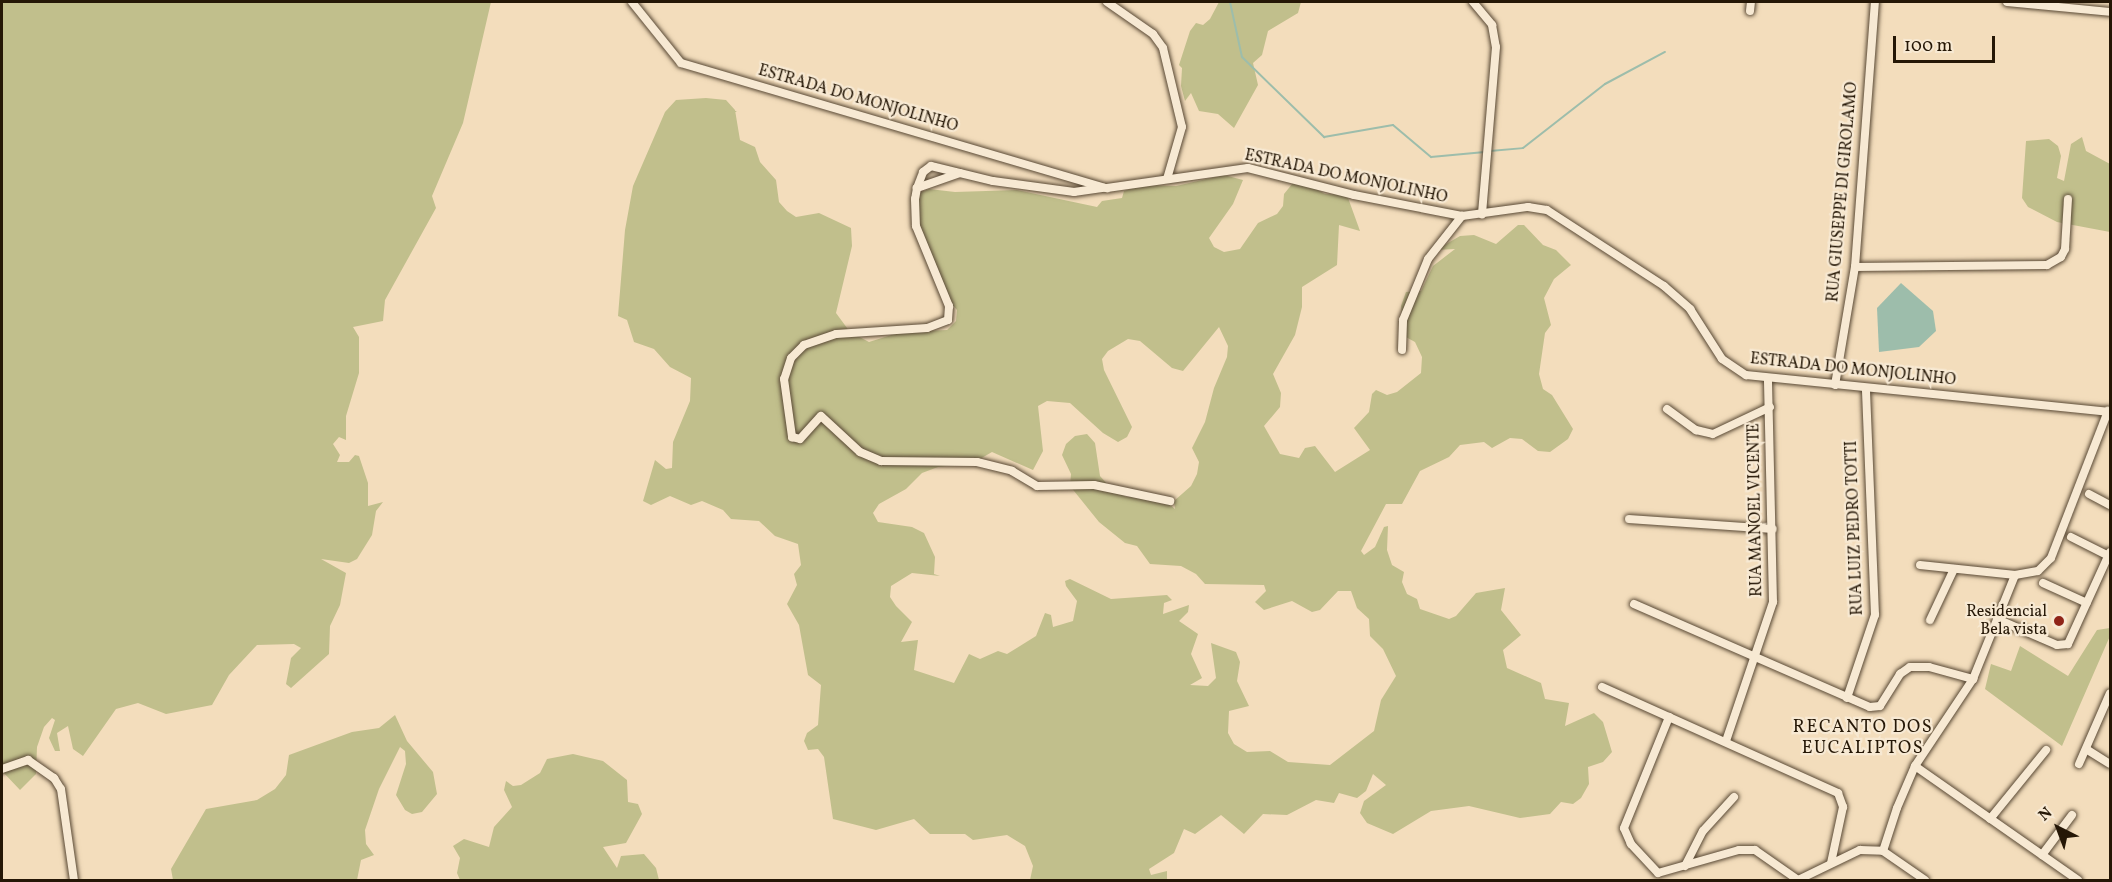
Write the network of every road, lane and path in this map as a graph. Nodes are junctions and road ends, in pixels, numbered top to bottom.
1 (632, 2) edge
2 (1107, 2) edge
3 (1473, 2) edge
4 (1751, 2) edge
5 (1875, 2) edge
6 (2007, 2) edge
7 (1750, 11) dead end
8 (2110, 12) edge
9 (960, 173) junction
10 (1167, 178) junction
11 (917, 188) junction
12 (1107, 188) junction
13 (2068, 199) dead end
14 (1482, 214) junction
15 (1462, 216) junction
16 (1855, 267) junction
17 (1402, 350) dead end
18 (1768, 378) junction
19 (1835, 385) junction
20 (1866, 389) junction
21 (1770, 407) junction
22 (1667, 409) dead end
23 (2109, 412) edge
24 (2089, 494) dead end
25 (1170, 501) dead end
26 (2110, 505) edge
27 (1629, 519) dead end
28 (1773, 529) junction
29 (2071, 537) dead end
30 (2110, 554) edge
31 (1920, 565) dead end
32 (1954, 569) junction
33 (2015, 575) junction
34 (2043, 583) dead end
35 (2087, 603) junction
36 (1634, 604) dead end
37 (1997, 619) junction
38 (1930, 620) dead end
39 (1755, 657) junction
40 (1973, 679) junction
41 (1602, 687) dead end
42 (2110, 693) edge
43 (1847, 698) junction
44 (2107, 713) edge
45 (1669, 717) junction
46 (1726, 741) junction
47 (2086, 749) junction
48 (2046, 750) dead end
49 (2079, 764) dead end
50 (2110, 764) edge
51 (1915, 766) junction
52 (2, 769) edge
53 (1734, 797) dead end
54 (2072, 815) dead end
55 (1990, 819) junction
56 (1883, 852) junction
57 (2042, 855) junction
58 (1831, 863) junction
59 (1685, 866) junction
60 (1657, 877) edge
61 (74, 880) edge
62 (1798, 880) edge
63 (1925, 880) edge
64 (2078, 880) edge

1 - 12 street, ESTRADA DO MONJOLINHO
2 - 10 street
3 - 14 street
4 - 7 street
5 - 16 street, RUA GIUSEPPE DI GIROLAMO
6 - 8 street
9 - 11 street
9 - 11 street
9 - 12 street
10 - 12 street, ESTRADA DO MONJOLINHO
10 - 15 street, ESTRADA DO MONJOLINHO
11 - 25 street
13 - 16 street
14 - 15 street, ESTRADA DO MONJOLINHO
14 - 18 street, ESTRADA DO MONJOLINHO
15 - 17 street
16 - 19 street, RUA GIUSEPPE DI GIROLAMO
18 - 19 street, ESTRADA DO MONJOLINHO
18 - 21 street, RUA MANOEL VICENTE
19 - 20 street, ESTRADA DO MONJOLINHO
20 - 23 street, ESTRADA DO MONJOLINHO
20 - 43 street, RUA LUIZ PEDRO TOTTI
21 - 22 street
21 - 28 street, RUA MANOEL VICENTE
23 - 33 street
24 - 26 street
27 - 28 street
28 - 39 street, RUA MANOEL VICENTE
29 - 30 street
30 - 35 street
31 - 32 street
32 - 33 street
32 - 38 street
33 - 37 street
34 - 35 street
35 - 37 street
36 - 39 street
37 - 40 street
39 - 43 street
39 - 46 street, RUA MANOEL VICENTE
40 - 43 street
40 - 51 street
41 - 45 street
42 - 44 street
44 - 47 street
45 - 46 street
45 - 60 street
46 - 58 street
47 - 49 street
47 - 50 street
48 - 55 street
51 - 55 street
51 - 56 street
52 - 61 street
53 - 59 street
54 - 57 street
55 - 57 street
56 - 58 street
56 - 63 street
57 - 64 street
58 - 62 street
59 - 60 street
59 - 62 street

